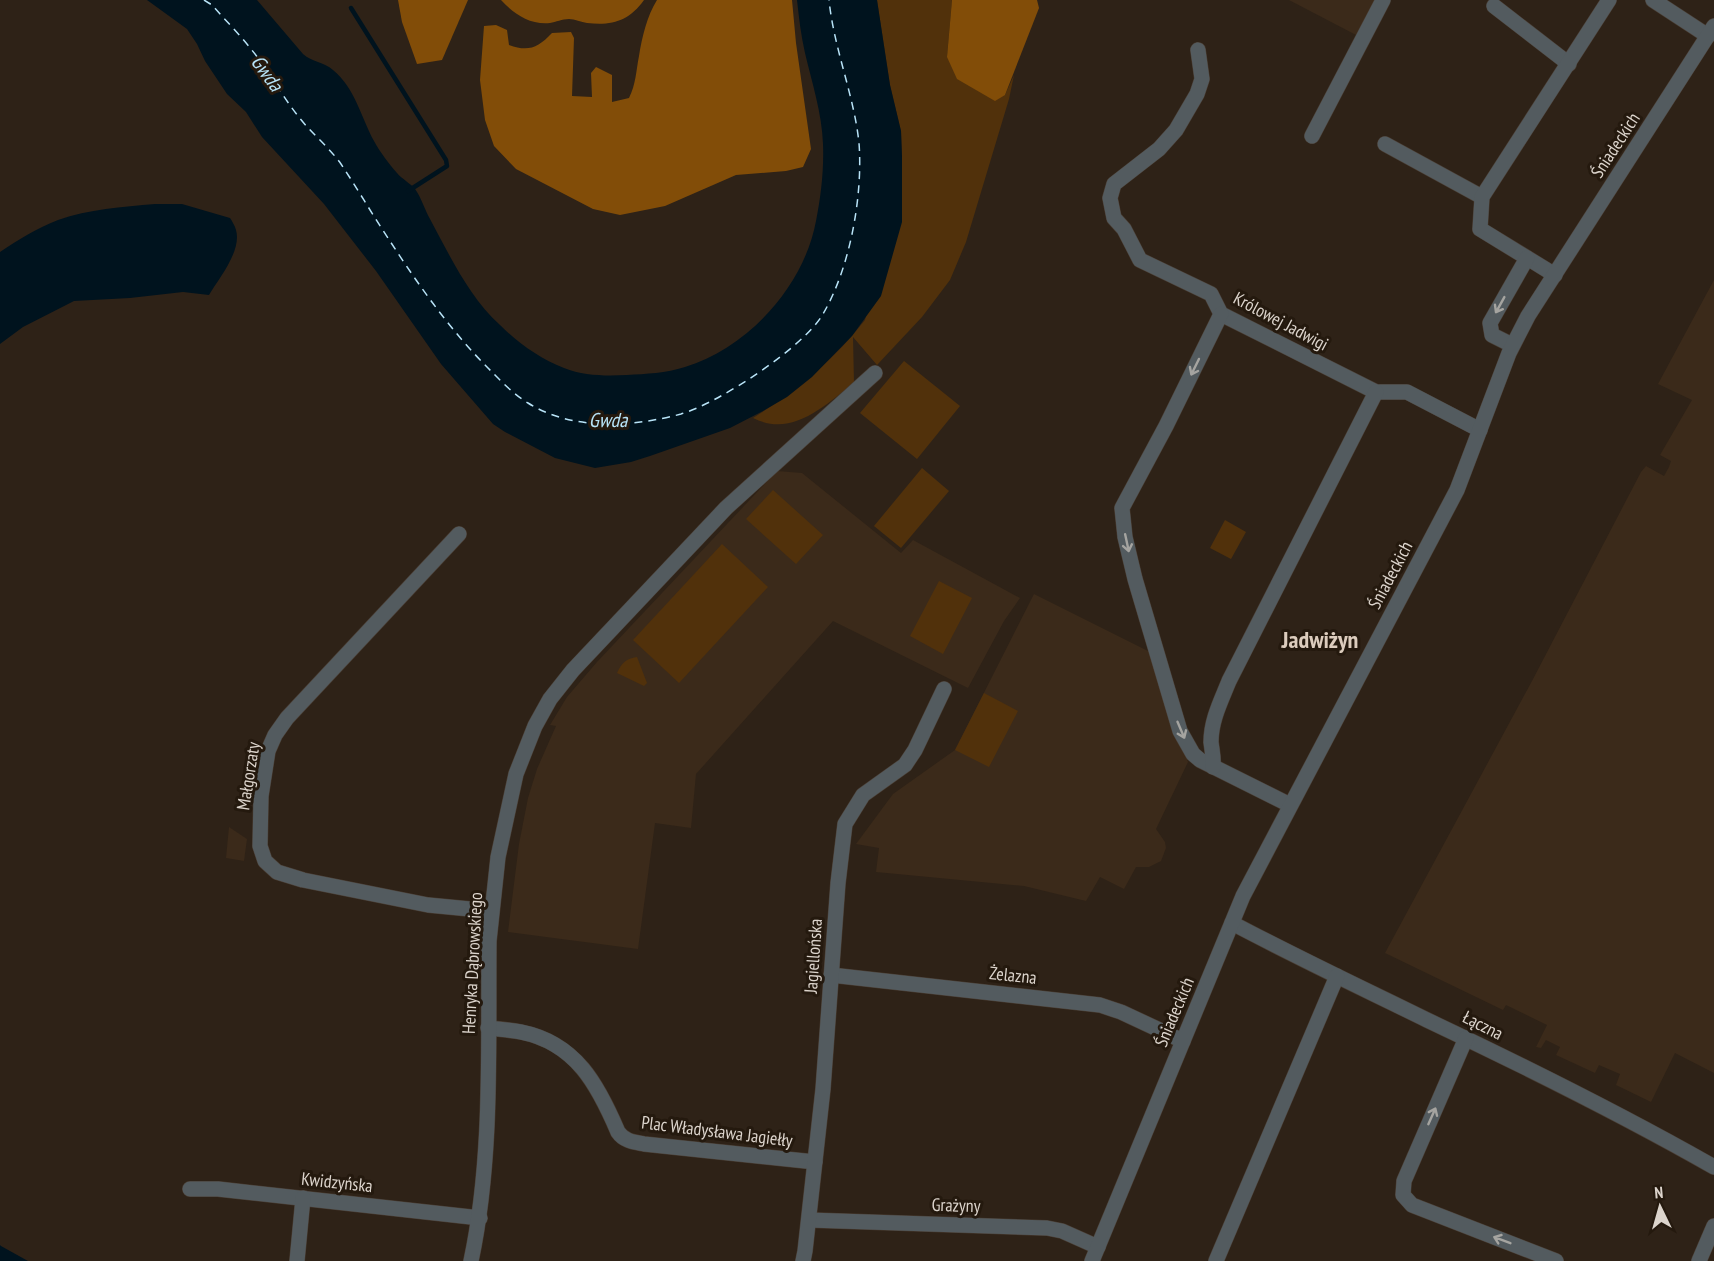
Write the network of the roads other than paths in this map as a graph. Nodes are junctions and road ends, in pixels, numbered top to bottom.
1 (1383, 0) edge
2 (1609, 0) edge
3 (1653, 0) edge
4 (1494, 6) dead end
5 (1711, 31) edge
6 (1198, 50) dead end
7 (1569, 63) junction
8 (1312, 136) dead end
9 (1385, 144) dead end
10 (1482, 197) junction
11 (1527, 258) junction
12 (1555, 275) junction
13 (1221, 314) junction
14 (1512, 345) junction
15 (875, 373) dead end
16 (1376, 392) junction
17 (1480, 430) junction
18 (459, 534) dead end
19 (944, 689) dead end
20 (1213, 767) junction
21 (1290, 805) junction
22 (491, 911) junction
23 (1232, 923) junction
24 (831, 975) junction
25 (1336, 976) junction
26 (488, 1028) junction
27 (1466, 1038) junction
28 (1183, 1041) junction
29 (815, 1162) junction
30 (1714, 1167) edge
31 (190, 1189) dead end
32 (303, 1198) junction
33 (480, 1218) junction
34 (809, 1220) junction
35 (1714, 1226) edge
36 (1095, 1254) edge
37 (297, 1261) edge
38 (471, 1261) edge
39 (802, 1261) edge
40 (1217, 1261) edge
41 (1556, 1261) edge
42 (1699, 1261) edge

1 - 8 street
2 - 7 street
3 - 5 street
4 - 7 street
5 - 12 street, Śniadeckich
6 - 13 street, Królowej Jadwigi
7 - 10 street
9 - 10 street
10 - 11 street
11 - 12 street
11 -> 14 street
12 - 14 street, Śniadeckich
13 - 16 street, Królowej Jadwigi
13 -> 20 street
14 - 17 street, Śniadeckich
15 - 22 street, Henryka Dąbrowskiego
16 - 17 street, Królowej Jadwigi
16 - 20 street
17 - 21 street, Śniadeckich
18 - 22 street, Małgorzaty
19 - 24 street, Jagiellońska
20 - 21 street
21 - 23 street, Śniadeckich
22 - 26 street, Henryka Dąbrowskiego
23 - 25 street, Łączna
23 - 28 street, Śniadeckich
24 - 28 street, Żelazna
24 - 29 street, Jagiellońska
25 - 27 street, Łączna
25 - 40 street
26 - 29 street, Plac Władysława Jagiełły
26 - 33 street, Henryka Dąbrowskiego
27 - 30 street, Łączna
41 -> 27 street
28 - 36 street, Śniadeckich
29 - 34 street, Jagiellońska
31 - 32 street, Kwidzyńska
32 - 33 street, Kwidzyńska
32 - 37 street
33 - 38 street, Henryka Dąbrowskiego
34 - 36 street, Grażyny
34 - 39 street, Jagiellońska
35 - 42 street

